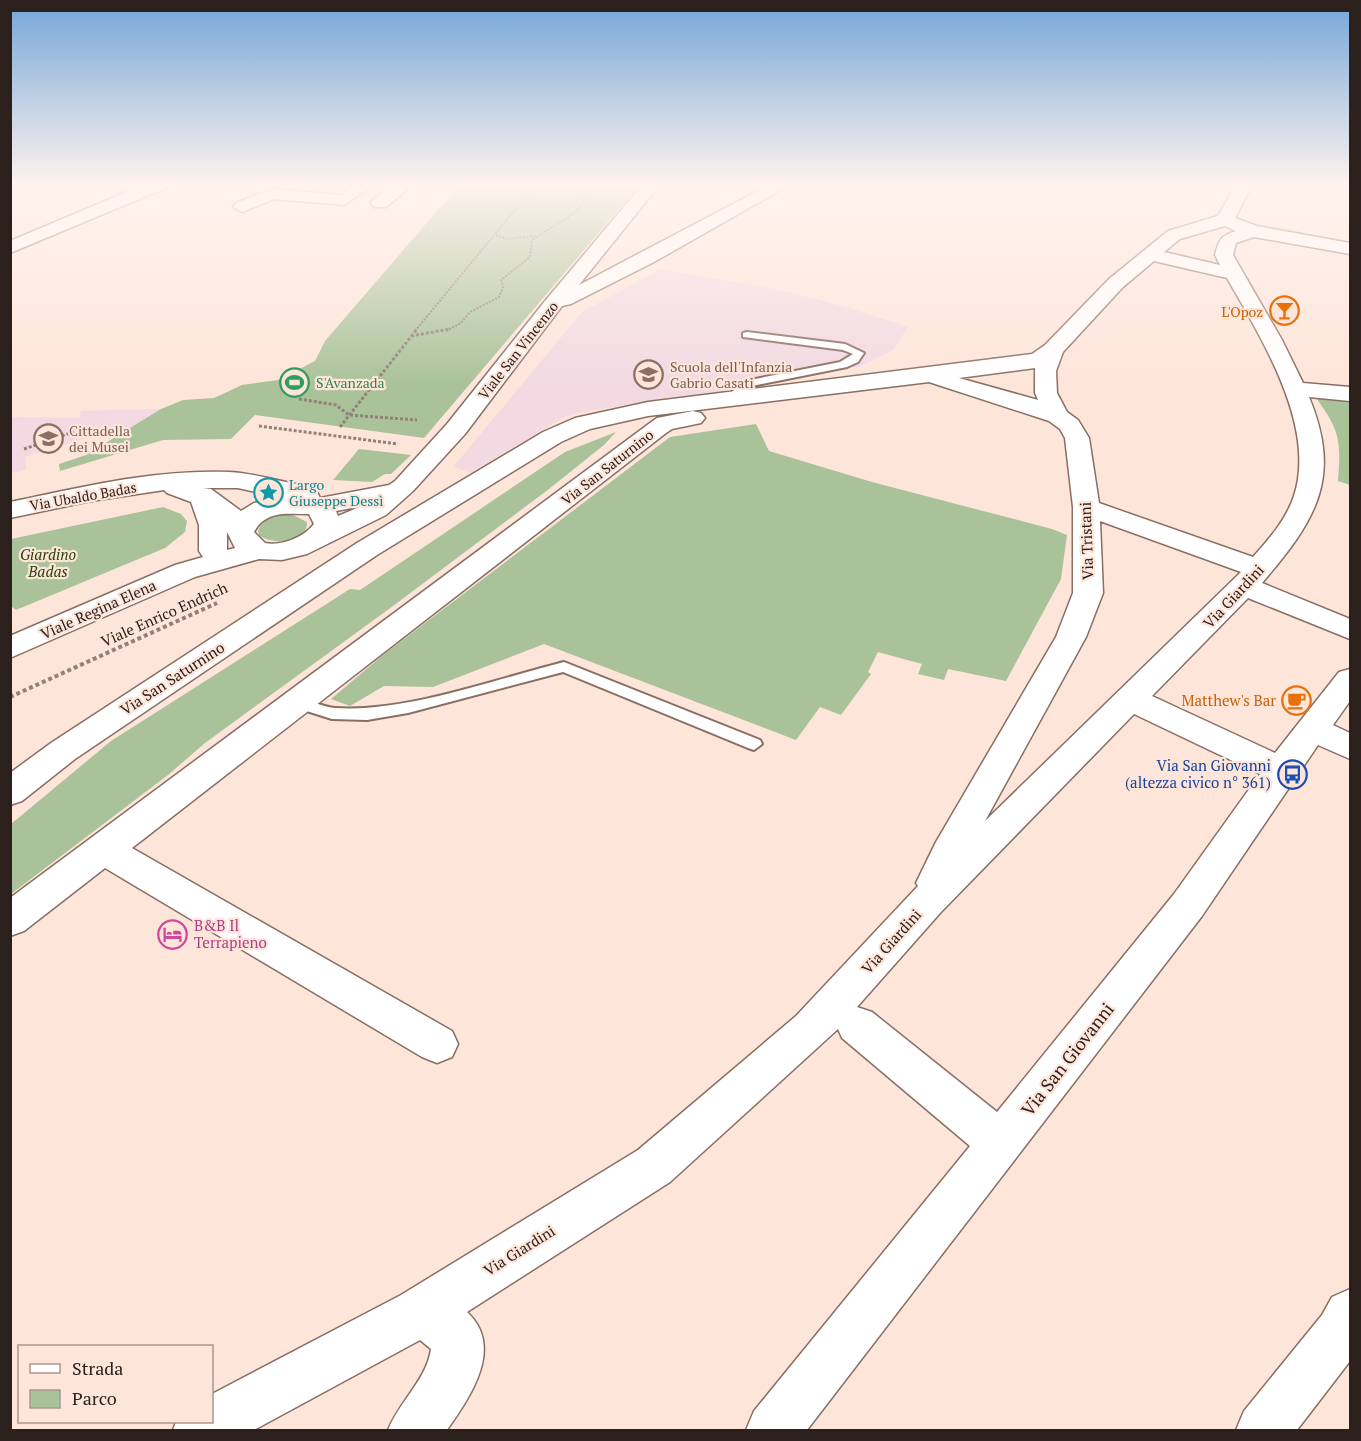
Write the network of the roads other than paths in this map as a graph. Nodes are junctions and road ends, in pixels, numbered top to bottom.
1 (597, 250) edge
2 (660, 250) edge
3 (1158, 250) edge
4 (1216, 250) edge
5 (1232, 250) edge
6 (595, 253) junction
7 (1230, 258) junction
8 (1147, 259) junction
9 (633, 265) junction
10 (552, 305) junction
11 (747, 335) dead end
12 (1053, 350) junction
13 (926, 378) junction
14 (976, 389) junction
15 (1296, 389) junction
16 (1350, 394) edge
17 (729, 400) junction
18 (1057, 416) junction
19 (155, 484) junction
20 (404, 486) junction
21 (290, 491) junction
22 (202, 495) junction
23 (343, 501) junction
24 (313, 506) junction
25 (1086, 507) junction
26 (10, 510) edge
27 (242, 527) junction
28 (319, 537) junction
29 (367, 549) junction
30 (258, 550) junction
31 (213, 551) junction
32 (185, 571) junction
33 (1251, 578) junction
34 (1350, 630) edge
35 (10, 648) edge
36 (1350, 679) edge
37 (1132, 700) junction
38 (300, 703) junction
39 (1312, 729) junction
40 (754, 744) dead end
41 (1350, 747) edge
42 (1281, 770) junction
43 (10, 792) edge
44 (105, 850) junction
45 (927, 902) junction
46 (10, 920) edge
47 (857, 1025) dead end
48 (437, 1044) dead end
49 (1001, 1143) junction
50 (419, 1313) junction
51 (1350, 1315) edge
52 (200, 1431) edge
53 (415, 1431) edge
54 (772, 1431) edge
55 (1263, 1431) edge

1 - 6 street, Viale San Vincenzo
2 - 9 street
3 - 8 street, Via Tristani
4 - 7 street
5 - 7 street
6 - 9 street
6 - 10 street, Viale San Vincenzo
7 - 8 street
7 - 15 street, Via Giardini
8 - 12 street, Via Tristani
9 - 10 street
10 - 20 street, Viale San Vincenzo
11 - 17 lane
12 - 13 street, Via San Saturnino
12 - 18 street, Via Tristani
13 - 14 street, Via San Saturnino
13 - 17 street, Via San Saturnino
14 - 18 street, Via San Saturnino
14 - 38 street, Via San Saturnino
15 - 16 street
15 - 33 street, Via Giardini
17 - 29 street, Via San Saturnino
18 - 25 street, Via Tristani
19 - 21 street, Via Ubaldo Badas
19 - 22 street
19 - 26 street, Via Ubaldo Badas
20 - 23 street
20 - 28 street, Viale San Vincenzo
21 - 23 street, Via Ubaldo Badas
21 - 24 street
22 - 27 street
22 - 31 street
23 - 24 street
24 - 27 street
24 - 28 street
25 - 33 street
25 - 45 street, Via Tristani
27 - 30 street
27 - 31 street, Viale Regina Elena
28 - 29 street
28 - 30 street
29 - 43 street, Via San Saturnino
30 - 32 street, Viale Regina Elena
31 - 32 street, Viale Regina Elena
32 - 35 street, Viale Regina Elena
33 - 34 street
33 - 37 street, Via Giardini
36 - 39 street, Via San Giovanni
37 - 42 street
37 - 45 street, Via Giardini
38 - 40 lane
38 - 44 street, Via San Saturnino
39 - 41 street
39 - 42 street, Via San Giovanni
42 - 49 street, Via San Giovanni
44 - 46 street, Via San Saturnino
44 - 48 street
45 - 50 street, Via Giardini
47 - 49 street
49 - 54 street, Via San Giovanni
50 - 52 street, Via Giardini
50 - 53 street
51 - 55 street

